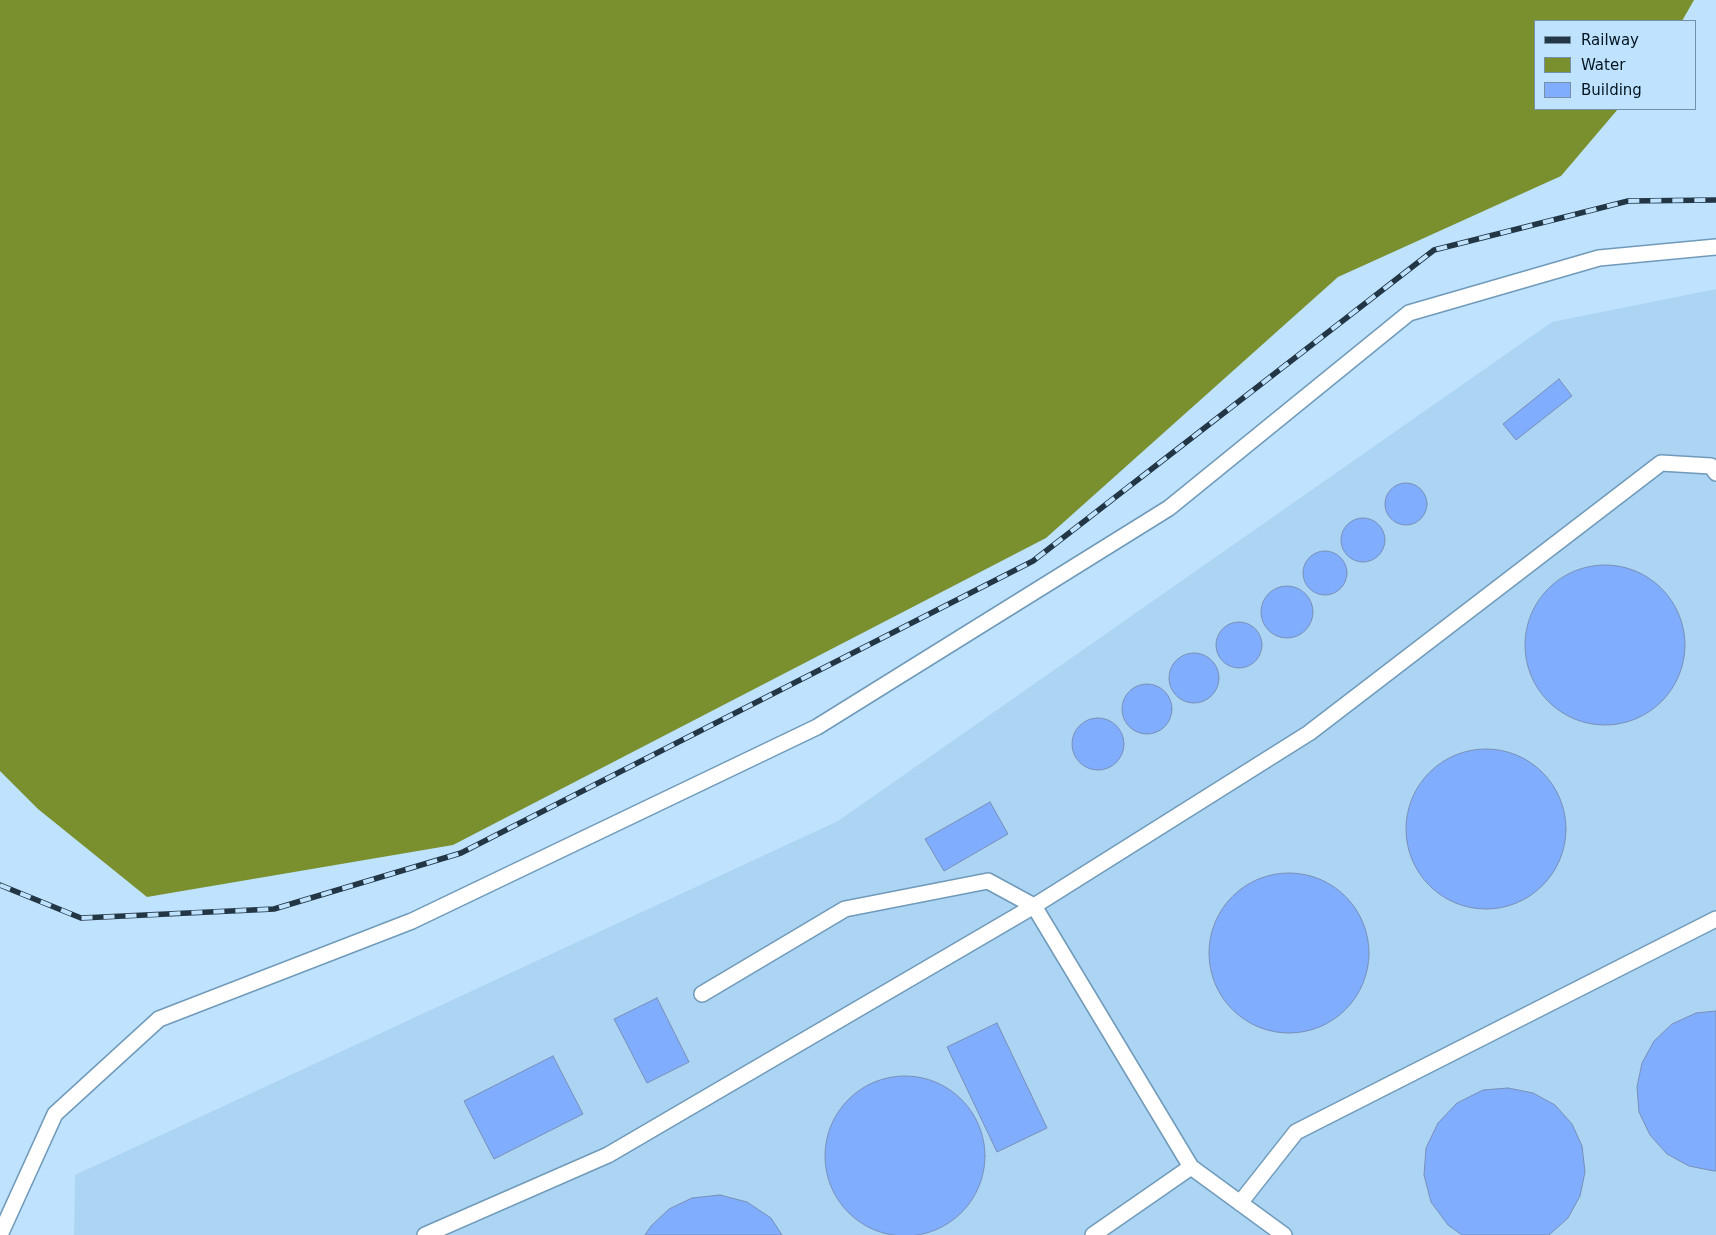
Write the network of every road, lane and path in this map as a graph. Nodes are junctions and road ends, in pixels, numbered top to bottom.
1 (1716, 247) edge
2 (1716, 472) edge
3 (1034, 906) junction
4 (1716, 919) edge
5 (702, 994) dead end
6 (1191, 1166) junction
7 (1240, 1203) junction
8 (0, 1235) edge
9 (424, 1235) edge
10 (1093, 1235) edge
11 (1284, 1235) edge

1 - 8 lane
2 - 3 lane
3 - 5 lane
3 - 6 lane
3 - 9 lane
4 - 7 lane
6 - 7 lane
6 - 10 lane
7 - 11 lane

